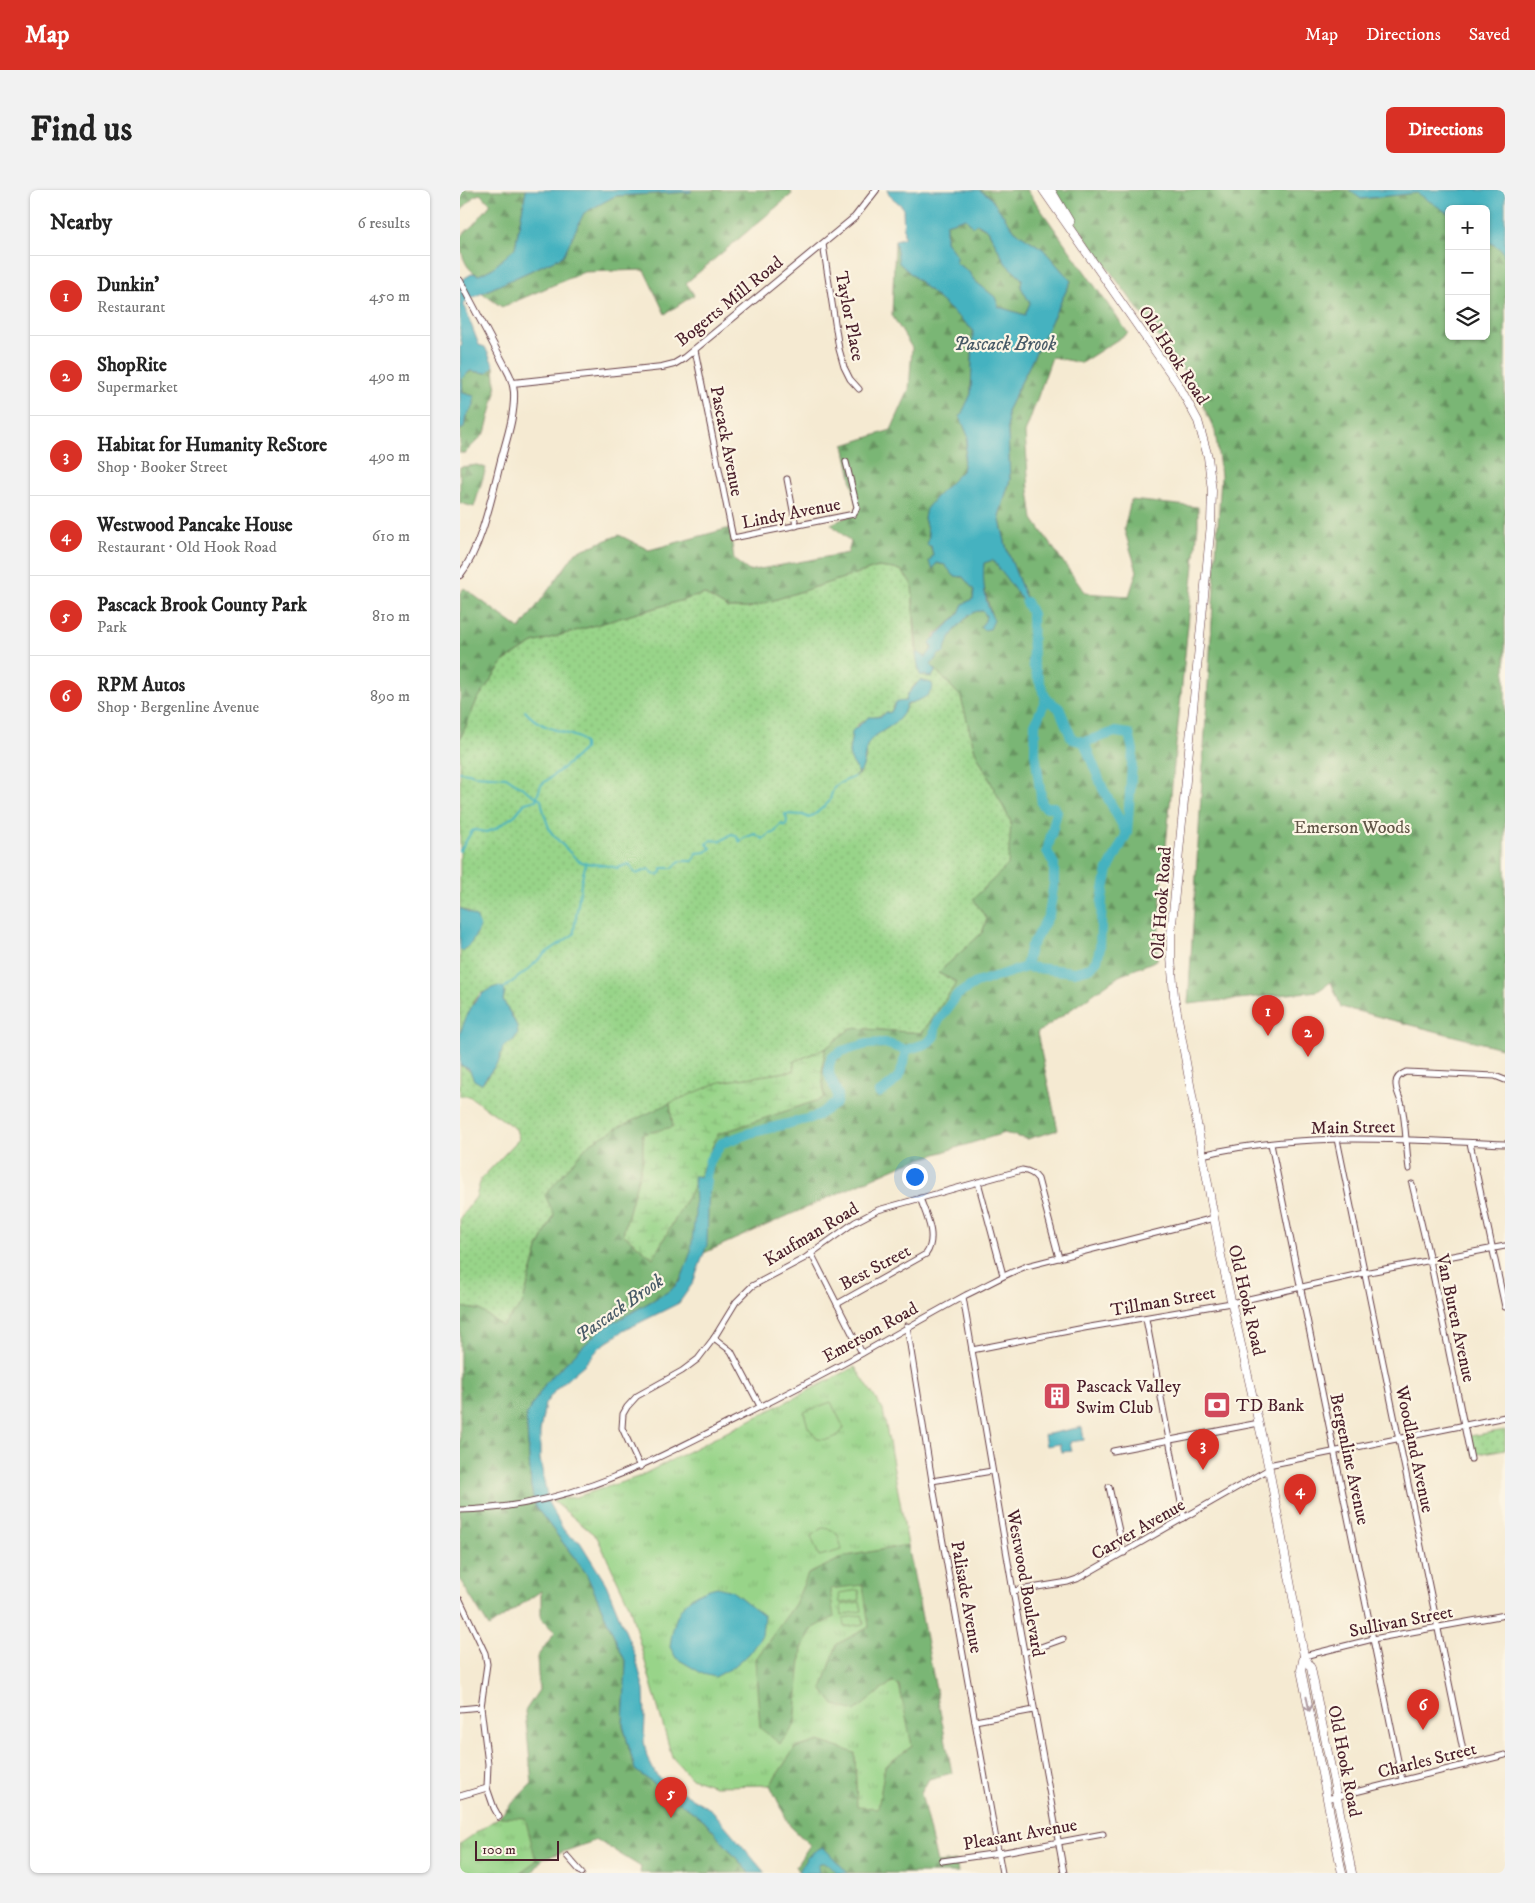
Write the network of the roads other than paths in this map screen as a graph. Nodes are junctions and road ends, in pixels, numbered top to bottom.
1 (876, 190) edge
2 (1043, 190) edge
3 (1051, 190) edge
4 (822, 244) junction
5 (1083, 246) junction
6 (460, 281) edge
7 (695, 350) junction
8 (513, 383) junction
9 (859, 389) dead end
10 (846, 462) dead end
11 (787, 479) dead end
12 (796, 526) junction
13 (733, 538) joint
14 (460, 575) edge
15 (1505, 1080) edge
16 (1337, 1140) junction
17 (1405, 1140) junction
18 (1470, 1143) junction
19 (1271, 1144) junction
20 (1505, 1144) edge
21 (1202, 1155) junction
22 (1409, 1169) dead end
23 (978, 1182) junction
24 (1412, 1184) dead end
25 (920, 1198) junction
26 (1214, 1218) junction
27 (1505, 1246) edge
28 (1492, 1248) junction
29 (811, 1253) junction
30 (1059, 1258) junction
31 (1430, 1260) junction
32 (1364, 1273) junction
33 (1003, 1275) junction
34 (1300, 1288) junction
35 (963, 1297) junction
36 (1231, 1303) junction
37 (837, 1304) junction
38 (1505, 1307) edge
39 (1146, 1319) junction
40 (907, 1326) junction
41 (714, 1338) junction
42 (972, 1350) junction
43 (862, 1353) junction
44 (760, 1406) junction
45 (1505, 1417) edge
46 (1259, 1422) junction
47 (1464, 1425) junction
48 (1399, 1438) junction
49 (1170, 1440) junction
50 (1113, 1450) dead end
51 (1334, 1452) junction
52 (1470, 1459) dead end
53 (640, 1467) junction
54 (1269, 1467) junction
55 (992, 1471) junction
56 (932, 1481) junction
57 (1109, 1487) dead end
58 (460, 1510) edge
59 (1184, 1518) junction
60 (1124, 1553) junction
61 (1013, 1590) junction
62 (460, 1600) edge
63 (1505, 1615) edge
64 (1438, 1627) junction
65 (1063, 1639) dead end
66 (1373, 1639) junction
67 (1024, 1653) junction
68 (1304, 1656) junction
69 (481, 1707) junction
70 (460, 1710) edge
71 (1034, 1710) junction
72 (975, 1721) junction
73 (1505, 1755) edge
74 (1466, 1764) junction
75 (1402, 1780) junction
76 (488, 1788) junction
77 (460, 1796) edge
78 (1337, 1797) junction
79 (1327, 1799) junction
80 (499, 1817) dead end
81 (1104, 1834) dead end
82 (1058, 1841) junction
83 (999, 1854) junction
84 (567, 1856) dead end
85 (942, 1862) dead end
86 (582, 1873) edge
87 (1002, 1873) edge
88 (1064, 1873) edge
89 (1342, 1873) edge
90 (1352, 1873) edge

1 - 4 street, Bogerts Mill Road
2 - 5 main road, Old Hook Road
3 - 5 main road
4 - 7 street, Bogerts Mill Road
4 - 9 street, Taylor Place
5 - 21 main road, Old Hook Road
6 - 8 street
7 - 8 street, Bogerts Mill Road
7 - 13 street, Pascack Avenue
8 - 14 street
10 - 12 street, Lindy Avenue
11 - 12 street
12 - 13 street, Lindy Avenue
15 - 17 street
16 - 17 street, Main Street
16 - 19 street, Main Street
16 - 32 street, Woodland Avenue
17 - 18 street, Main Street
17 - 22 street
18 - 20 street, Main Street
18 - 28 street
19 - 21 street, Main Street
19 - 34 street, Bergenline Avenue
21 - 26 main road, Old Hook Road
23 - 25 street, Kaufman Road
23 - 30 street, Kaufman Road
23 - 33 street
24 - 31 street, Van Buren Avenue
25 - 29 street, Kaufman Road
25 - 37 street, Best Street
26 - 30 street, Emerson Road
26 - 36 main road, Old Hook Road
27 - 28 street, Tillman Street
28 - 31 street, Tillman Street
28 - 38 street
29 - 37 street
29 - 41 street, Kaufman Road
30 - 33 street, Emerson Road
31 - 32 street, Tillman Street
31 - 47 street, Van Buren Avenue
32 - 34 street, Tillman Street
32 - 48 street, Woodland Avenue
33 - 35 street, Emerson Road
34 - 36 street, Tillman Street
34 - 51 street, Bergenline Avenue
35 - 40 street, Emerson Road
35 - 42 street, Westwood Boulevard
36 - 39 street, Tillman Street
36 - 46 main road, Old Hook Road
37 - 43 street
39 - 42 street, Tillman Street
39 - 49 street
40 - 43 street, Emerson Road
40 - 56 street, Palisade Avenue
41 - 44 street
41 - 53 street, Kaufman Road
42 - 55 street, Westwood Boulevard
43 - 44 street, Emerson Road
44 - 53 street, Emerson Road
45 - 47 street, Carver Avenue
46 - 49 street
46 - 54 main road, Old Hook Road
47 - 48 street, Carver Avenue
47 - 52 street, Van Buren Avenue
48 - 51 street, Carver Avenue
48 - 64 street, Woodland Avenue
49 - 50 street
49 - 59 street
51 - 54 street, Carver Avenue
51 - 66 street, Bergenline Avenue
53 - 58 street, Emerson Road
54 - 59 street, Carver Avenue
54 - 68 main road, Old Hook Road
55 - 56 street
55 - 61 street, Westwood Boulevard
56 - 72 street, Palisade Avenue
57 - 60 street
59 - 60 street, Carver Avenue
60 - 61 street, Carver Avenue
61 - 67 street, Westwood Boulevard
62 - 69 street
63 - 64 street, Sullivan Street
64 - 66 street, Sullivan Street
64 - 74 street, Woodland Avenue
65 - 67 street
66 - 68 street, Sullivan Street
66 - 75 street, Bergenline Avenue
67 - 71 street, Westwood Boulevard
68 - 78 main road, Old Hook Road
68 -> 79 main road, Old Hook Road
69 - 70 street
69 - 76 street
71 - 72 street
71 - 82 street, Westwood Boulevard
72 - 83 street, Palisade Avenue
73 - 74 street, Charles Street
74 - 75 street, Charles Street
75 - 78 street, Charles Street
76 - 77 street
76 - 80 street
78 - 79 street, Charles Street
78 - 90 main road, Old Hook Road
79 - 89 main road, Old Hook Road
81 - 82 street, Pleasant Avenue
82 - 83 street, Pleasant Avenue
82 - 88 street, Westwood Boulevard
83 - 85 street, Pleasant Avenue
83 - 87 street, Palisade Avenue
84 - 86 street

